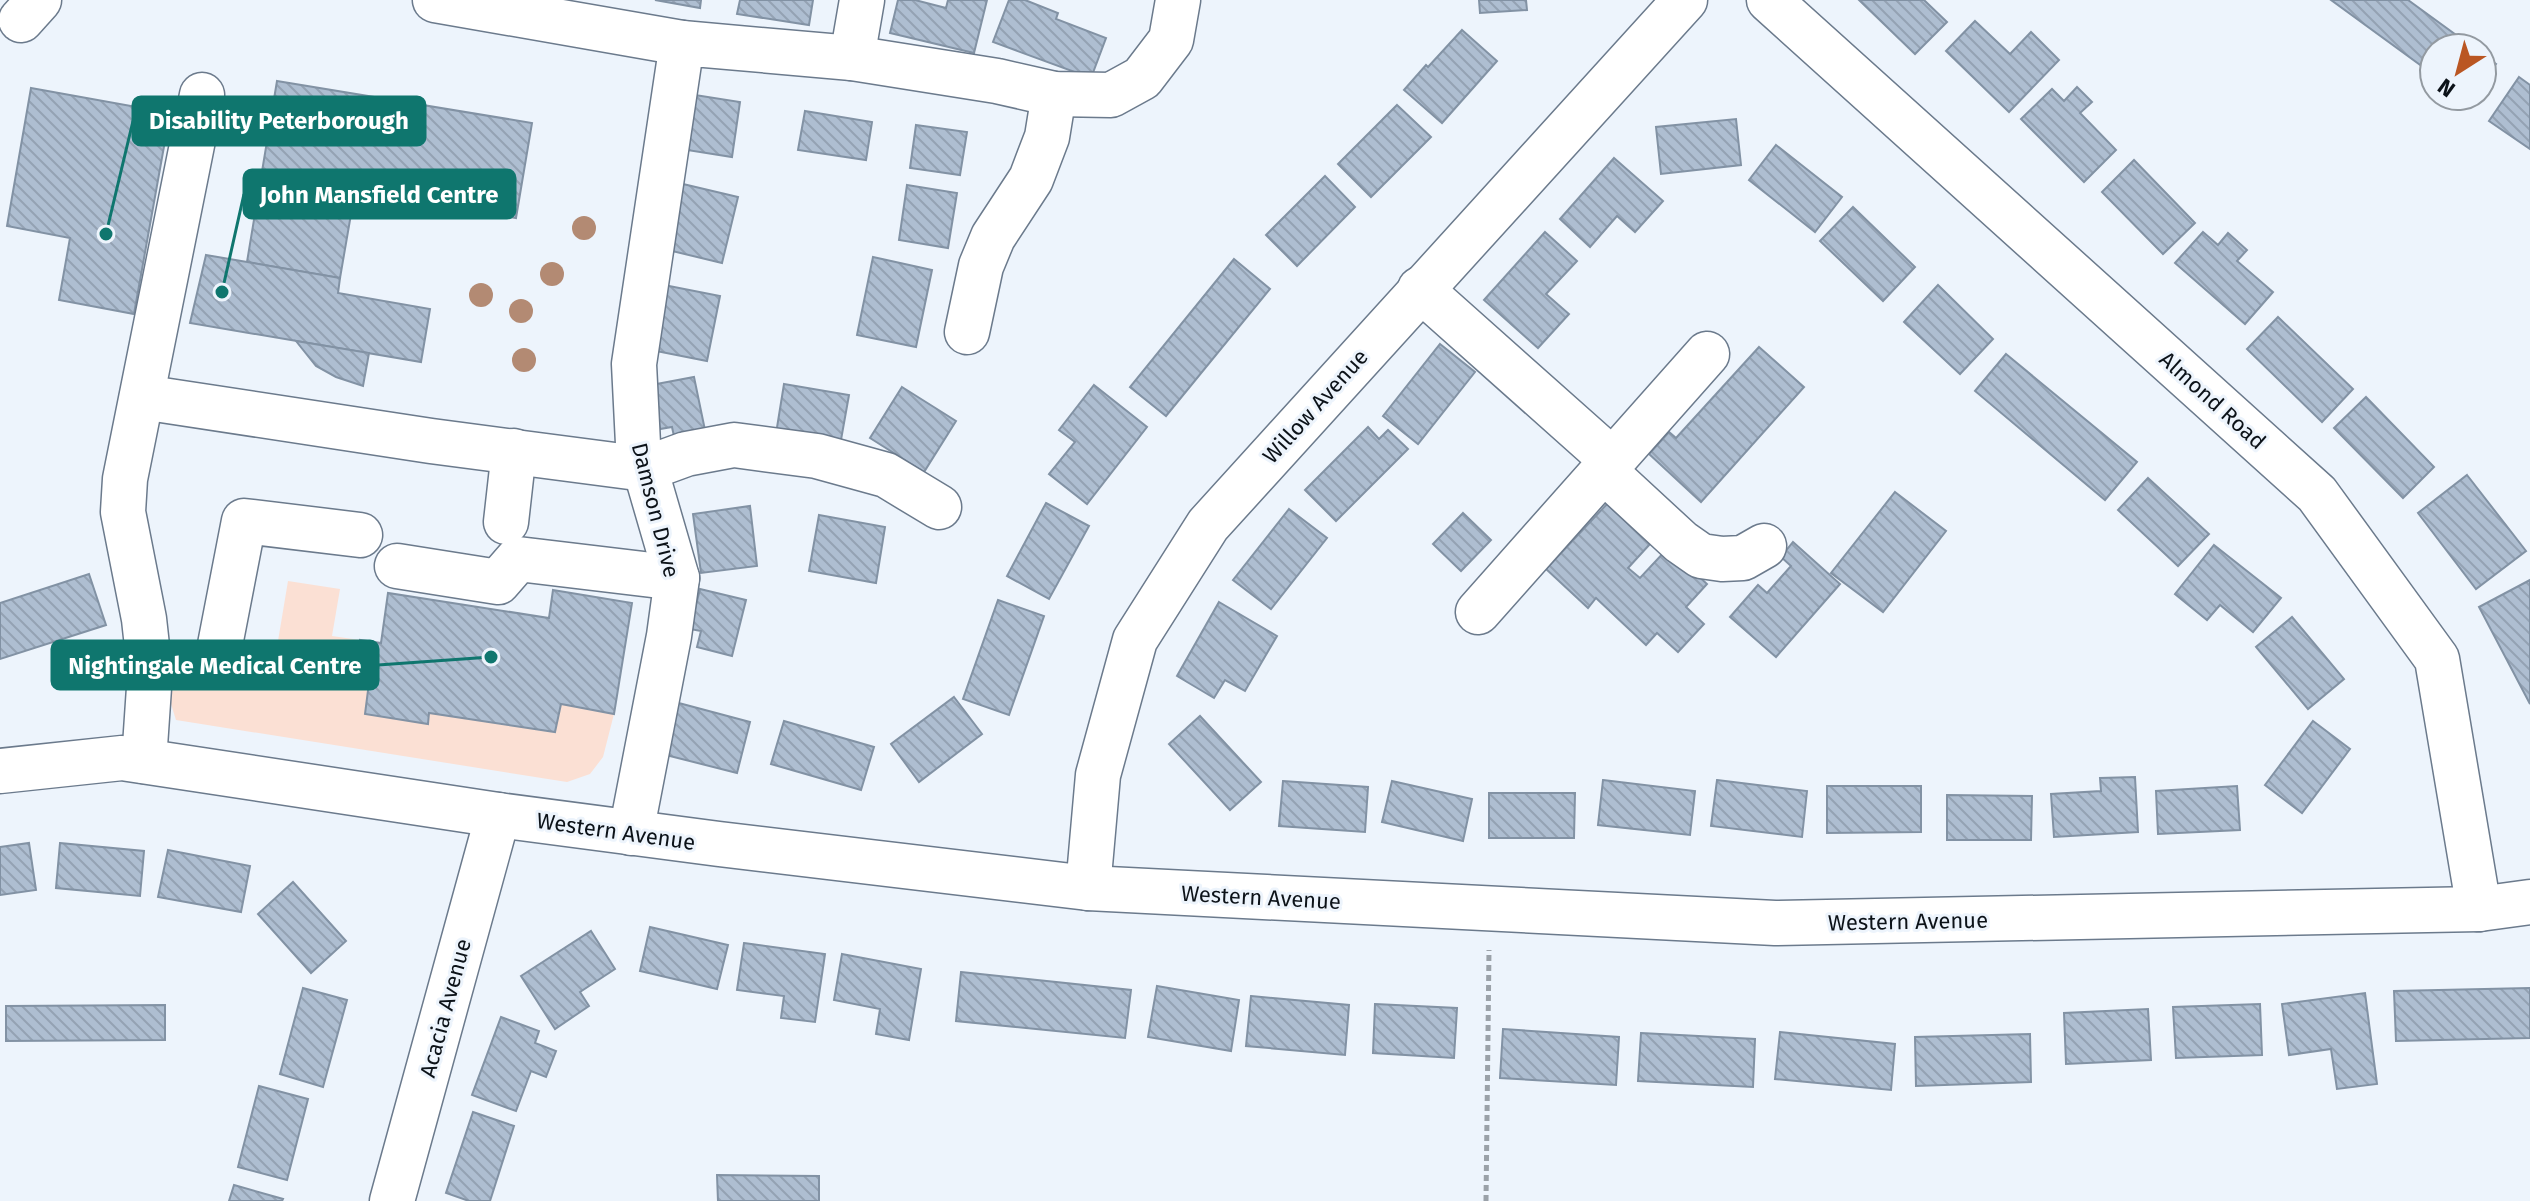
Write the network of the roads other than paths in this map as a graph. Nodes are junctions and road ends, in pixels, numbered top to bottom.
1 (435, 0) edge
2 (862, 0) edge
3 (1178, 0) edge
4 (1685, 0) edge
5 (1769, 0) edge
6 (503, 5) edge
7 (682, 43) junction
8 (852, 58) junction
9 (1054, 94) junction
10 (202, 95) dead end
11 (1420, 289) junction
12 (967, 332) dead end
13 (1707, 354) dead end
14 (142, 397) junction
15 (514, 451) junction
16 (1608, 465) junction
17 (645, 469) junction
18 (939, 507) dead end
19 (506, 522) dead end
20 (360, 535) dead end
21 (1764, 546) dead end
22 (397, 566) dead end
23 (677, 578) junction
24 (1478, 612) dead end
25 (220, 645) dead end
26 (144, 761) junction
27 (0, 771) edge
28 (498, 815) junction
29 (631, 833) junction
30 (1088, 888) junction
31 (2530, 902) edge
32 (2479, 909) junction
33 (392, 1201) edge

1 - 6 street
2 - 8 street
3 - 9 street
4 - 11 street, Willow Avenue
5 - 32 street, Almond Road
6 - 7 street
7 - 8 street
7 - 17 street, Damson Drive
8 - 9 street
9 - 12 street
10 - 14 street
11 - 16 street
11 - 30 street, Willow Avenue
13 - 16 street
14 - 15 street
14 - 26 street
15 - 17 street
15 - 19 street
16 - 21 street
16 - 24 street
17 - 18 street
17 - 23 street, Damson Drive
20 - 25 street
22 - 23 street
23 - 29 street, Damson Drive
26 - 27 street, Western Avenue
26 - 28 street, Western Avenue
28 - 29 street, Western Avenue
28 - 33 street, Acacia Avenue
29 - 30 street, Western Avenue
30 - 32 street, Western Avenue
31 - 32 street, Western Avenue

